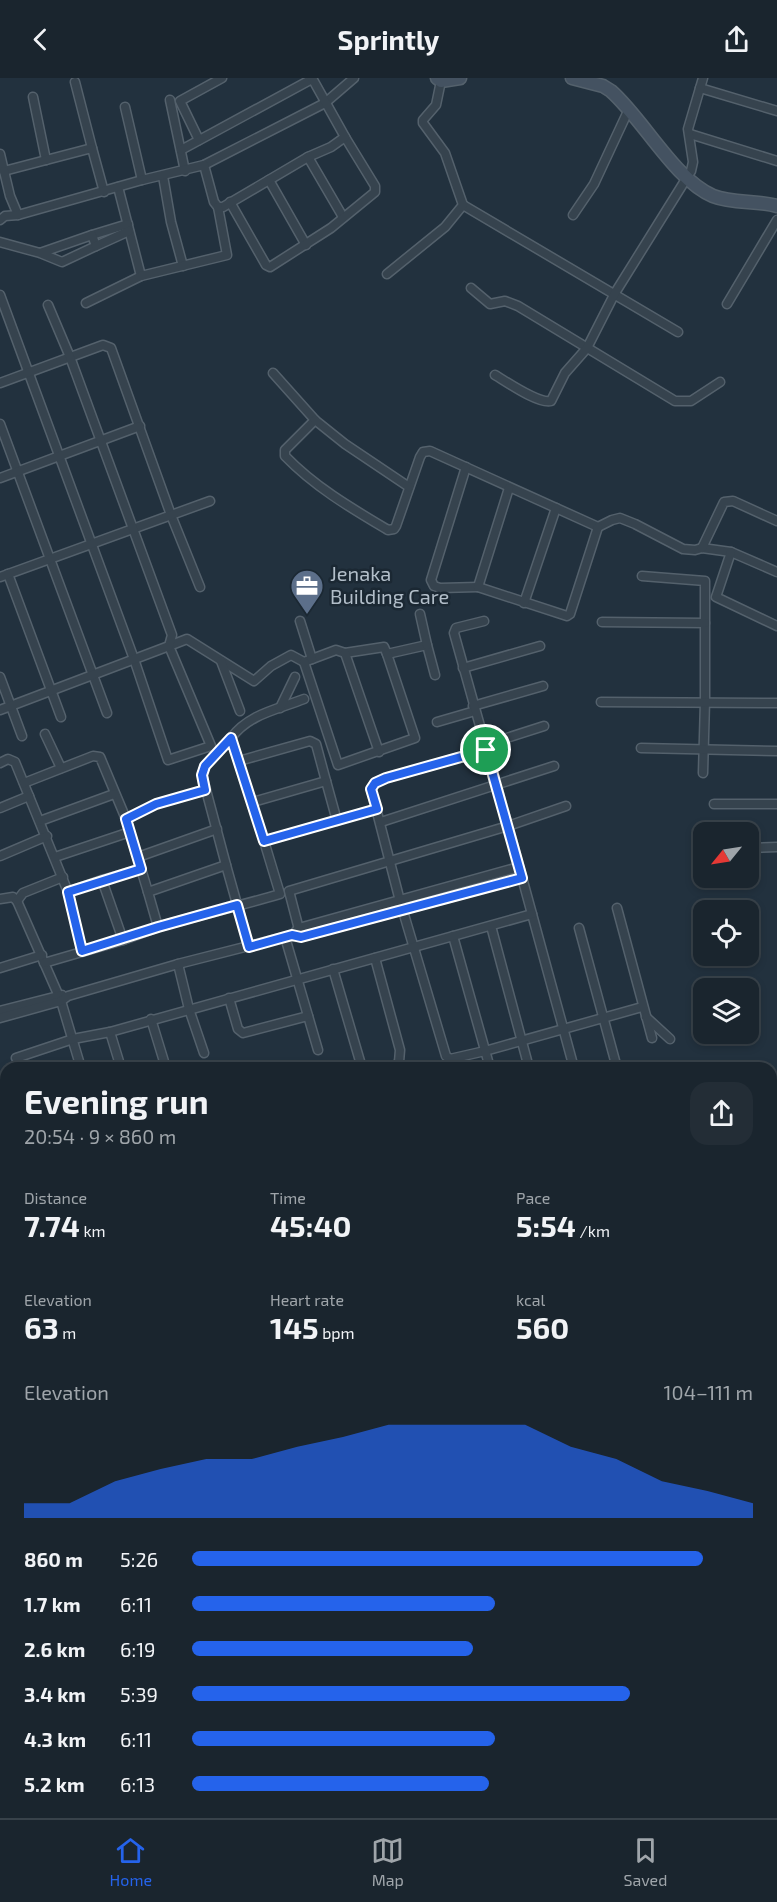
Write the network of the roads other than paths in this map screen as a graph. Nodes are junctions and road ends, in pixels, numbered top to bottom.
1 (222, 78) edge
2 (312, 78) edge
3 (354, 78) edge
4 (460, 78) edge
5 (572, 78) edge
6 (703, 78) edge
7 (439, 80) edge
8 (75, 82) dead end
9 (700, 88) junction
10 (33, 97) dead end
11 (170, 100) dead end
12 (325, 103) junction
13 (125, 107) dead end
14 (629, 109) junction
15 (777, 111) edge
16 (690, 134) junction
17 (345, 137) junction
18 (199, 140) junction
19 (92, 148) junction
20 (181, 150) junction
21 (308, 156) junction
22 (1, 158) edge
23 (46, 160) junction
24 (777, 160) edge
25 (204, 165) junction
26 (4, 171) junction
27 (185, 171) junction
28 (163, 176) junction
29 (687, 177) junction
30 (142, 180) junction
31 (269, 180) junction
32 (118, 187) junction
33 (104, 192) junction
34 (230, 202) junction
35 (463, 205) junction
36 (777, 206) edge
37 (218, 207) junction
38 (573, 214) dead end
39 (18, 215) junction
40 (343, 217) junction
41 (0, 220) edge
42 (777, 220) edge
43 (128, 227) junction
44 (92, 235) junction
45 (0, 242) edge
46 (306, 245) junction
47 (96, 246) junction
48 (40, 253) junction
49 (183, 266) junction
50 (387, 274) dead end
51 (141, 276) junction
52 (471, 288) dead end
53 (615, 293) junction
54 (0, 295) edge
55 (86, 303) dead end
56 (727, 304) dead end
57 (48, 305) dead end
58 (678, 332) dead end
59 (587, 348) junction
60 (70, 357) junction
61 (28, 372) junction
62 (273, 374) dead end
63 (495, 375) dead end
64 (720, 382) dead end
65 (0, 383) edge
66 (315, 420) junction
67 (0, 424) edge
68 (140, 426) junction
69 (100, 441) junction
70 (59, 456) junction
71 (466, 467) junction
72 (18, 472) junction
73 (0, 478) edge
74 (409, 487) junction
75 (509, 488) junction
76 (210, 501) dead end
77 (556, 508) junction
78 (171, 515) junction
79 (777, 521) edge
80 (598, 526) junction
81 (133, 529) junction
82 (91, 544) junction
83 (702, 548) junction
84 (731, 552) junction
85 (50, 559) junction
86 (777, 572) edge
87 (4, 576) edge
88 (642, 576) dead end
89 (200, 587) dead end
90 (478, 587) junction
91 (524, 603) junction
92 (420, 614) dead end
93 (300, 621) dead end
94 (483, 621) dead end
95 (602, 622) dead end
96 (705, 624) junction
97 (777, 626) edge
98 (427, 645) junction
99 (169, 646) junction
100 (540, 646) dead end
101 (345, 654) junction
102 (387, 654) junction
103 (134, 658) junction
104 (308, 660) junction
105 (221, 661) junction
106 (463, 668) junction
107 (92, 675) junction
108 (435, 675) dead end
109 (0, 677) edge
110 (295, 677) dead end
111 (543, 686) dead end
112 (49, 690) junction
113 (304, 699) dead end
114 (705, 701) junction
115 (601, 702) dead end
116 (777, 703) edge
117 (11, 706) junction
118 (280, 708) junction
119 (474, 709) junction
120 (0, 710) edge
121 (240, 711) dead end
122 (107, 713) dead end
123 (61, 717) dead end
124 (437, 722) dead end
125 (544, 726) dead end
126 (45, 734) dead end
127 (22, 736) dead end
128 (231, 738) junction
129 (485, 748) junction
130 (640, 748) dead end
131 (704, 749) junction
132 (777, 751) edge
133 (379, 752) junction
134 (239, 761) junction
135 (0, 763) edge
136 (554, 766) dead end
137 (61, 768) junction
138 (703, 772) dead end
139 (326, 781) junction
140 (24, 783) junction
141 (497, 784) junction
142 (205, 790) junction
143 (114, 794) junction
144 (29, 796) junction
145 (253, 802) junction
146 (714, 804) dead end
147 (777, 804) edge
148 (566, 806) dead end
149 (0, 808) edge
150 (377, 809) junction
151 (126, 819) junction
152 (40, 821) junction
153 (338, 821) junction
154 (381, 822) junction
155 (508, 826) junction
156 (217, 829) junction
157 (130, 832) junction
158 (47, 836) junction
159 (264, 841) junction
160 (759, 848) edge
161 (777, 848) edge
162 (0, 856) edge
163 (55, 857) junction
164 (138, 858) junction
165 (389, 861) junction
166 (226, 865) junction
167 (519, 867) junction
168 (141, 869) junction
169 (63, 877) junction
170 (522, 878) junction
171 (102, 880) junction
172 (68, 892) junction
173 (148, 892) junction
174 (284, 892) junction
175 (0, 900) edge
176 (17, 901) junction
177 (400, 901) junction
178 (237, 905) junction
179 (617, 908) dead end
180 (404, 911) junction
181 (532, 914) junction
182 (491, 926) junction
183 (158, 927) junction
184 (579, 928) dead end
185 (300, 933) junction
186 (288, 936) junction
187 (453, 936) junction
188 (123, 940) junction
189 (249, 947) junction
190 (414, 948) junction
191 (82, 951) junction
192 (375, 958) junction
193 (43, 959) junction
194 (178, 964) junction
195 (0, 968) edge
196 (333, 969) junction
197 (297, 980) junction
198 (62, 997) junction
199 (229, 998) junction
200 (189, 1009) junction
201 (0, 1011) edge
202 (643, 1011) junction
203 (308, 1016) junction
204 (605, 1017) junction
205 (0, 1018) edge
206 (151, 1019) junction
207 (564, 1028) junction
208 (110, 1032) junction
209 (652, 1038) dead end
210 (73, 1039) junction
211 (670, 1039) dead end
212 (521, 1040) junction
213 (318, 1050) dead end
214 (485, 1051) junction
215 (204, 1053) dead end
216 (16, 1058) dead end
217 (79, 1062) edge
218 (119, 1062) edge
219 (164, 1062) edge
220 (360, 1062) edge
221 (399, 1062) edge
222 (488, 1062) edge
223 (526, 1062) edge
224 (572, 1062) edge
225 (616, 1062) edge

1 - 18 street
2 - 12 street
2 - 18 street
3 - 12 street
4 - 7 street
5 - 14 street
6 - 9 street
7 - 35 street
8 - 19 street
9 - 15 street
9 - 16 street
10 - 23 street
11 - 20 street
12 - 17 street
12 - 25 street
13 - 30 street
14 - 29 street
14 - 38 street
16 - 24 street
16 - 29 street
17 - 21 street
17 - 40 street
18 - 20 street
19 - 23 street
19 - 33 street
20 - 27 street
21 - 31 street
21 - 40 street
22 - 26 street
23 - 26 street
25 - 27 street
25 - 37 street
26 - 39 street
27 - 28 street
28 - 30 street
28 - 49 street
29 - 36 street
29 - 53 street
30 - 32 street
31 - 34 street
31 - 46 street
32 - 33 street
32 - 43 street
33 - 39 street
34 - 37 street
34 - 46 street
35 - 50 street
35 - 53 street
37 - 49 street
39 - 41 street
40 - 46 street
42 - 56 street
43 - 44 street
43 - 47 street
43 - 51 street
44 - 47 street
44 - 48 street
45 - 48 street
47 - 48 street
49 - 51 street
51 - 55 street
52 - 59 street
53 - 58 street
53 - 59 street
54 - 61 street
57 - 60 street
59 - 63 street
59 - 64 street
60 - 61 street
60 - 68 street
60 - 69 street
61 - 65 street
61 - 70 street
62 - 66 street
66 - 74 street
66 - 74 street
67 - 72 street
68 - 69 street
68 - 78 street
69 - 70 street
69 - 81 street
70 - 72 street
70 - 82 street
71 - 74 street
71 - 75 street
71 - 90 street
72 - 73 street
72 - 85 street
75 - 77 street
75 - 90 street
76 - 78 street
77 - 80 street
77 - 91 street
78 - 81 street
78 - 89 street
79 - 83 street
80 - 83 street
80 - 91 street
81 - 82 street
81 - 99 street
82 - 85 street
82 - 103 street
83 - 84 street
84 - 86 street
84 - 97 street
85 - 87 street
85 - 107 street
87 - 112 street
88 - 96 street
90 - 91 street
92 - 98 street
93 - 104 street
94 - 106 street
95 - 96 street
96 - 114 street
98 - 102 street
98 - 108 street
99 - 103 street
99 - 103 street
99 - 105 street
100 - 106 street
101 - 102 street
101 - 104 street
101 - 133 street
102 - 133 street
103 - 107 street
104 - 105 street
104 - 133 street
105 - 121 street
106 - 119 street
107 - 112 street
107 - 122 street
109 - 117 street
110 - 118 street
111 - 119 street
112 - 117 street
112 - 123 street
113 - 118 street
114 - 115 street
114 - 116 street
114 - 131 street
117 - 120 street
117 - 127 street
118 - 128 street
119 - 124 street
119 - 129 street
125 - 129 street
126 - 137 street
128 - 134 street
128 - 142 street
129 - 141 street
129 - 150 street
130 - 131 street
131 - 132 street
131 - 138 street
134 - 139 street
134 - 145 street
135 - 140 street
136 - 141 street
137 - 140 street
137 - 143 street
139 - 145 street
139 - 153 street
140 - 144 street
141 - 154 street
141 - 155 street
142 - 151 street
142 - 156 street
143 - 151 street
143 - 152 street
144 - 149 street
144 - 152 street
145 - 159 street
146 - 147 street
148 - 155 street
150 - 153 street
150 - 154 street
151 - 157 street
152 - 158 street
153 - 159 street
154 - 165 street
155 - 165 street
155 - 167 street
156 - 164 street
156 - 166 street
157 - 163 street
157 - 164 street
158 - 162 street
158 - 163 street
159 - 174 street
160 - 161 street
163 - 169 street
164 - 168 street
165 - 174 street
165 - 177 street
166 - 173 street
166 - 178 street
167 - 170 street
167 - 177 street
168 - 171 street
168 - 173 street
169 - 172 street
169 - 176 street
170 - 180 street
170 - 181 street
171 - 172 street
171 - 188 street
172 - 191 street
173 - 183 street
174 - 178 street
174 - 185 street
175 - 176 street
176 - 193 street
177 - 180 street
177 - 185 street
178 - 183 street
178 - 189 street
179 - 202 street
180 - 185 street
180 - 190 street
181 - 182 street
181 - 207 street
182 - 187 street
182 - 212 street
183 - 188 street
184 - 204 street
185 - 186 street
186 - 189 street
186 - 197 street
187 - 190 street
187 - 214 street
188 - 191 street
189 - 194 street
190 - 192 street
190 - 214 street
191 - 193 street
192 - 196 street
192 - 221 street
193 - 195 street
193 - 198 street
194 - 198 street
194 - 200 street
196 - 197 street
196 - 220 street
197 - 199 street
197 - 203 street
198 - 201 street
198 - 205 street
198 - 210 street
199 - 200 street
199 - 203 street
200 - 206 street
200 - 215 street
202 - 204 street
202 - 209 street
202 - 211 street
203 - 213 street
204 - 207 street
204 - 225 street
206 - 208 street
206 - 219 street
207 - 212 street
207 - 224 street
208 - 210 street
208 - 218 street
210 - 216 street
210 - 217 street
212 - 214 street
212 - 223 street
214 - 222 street

